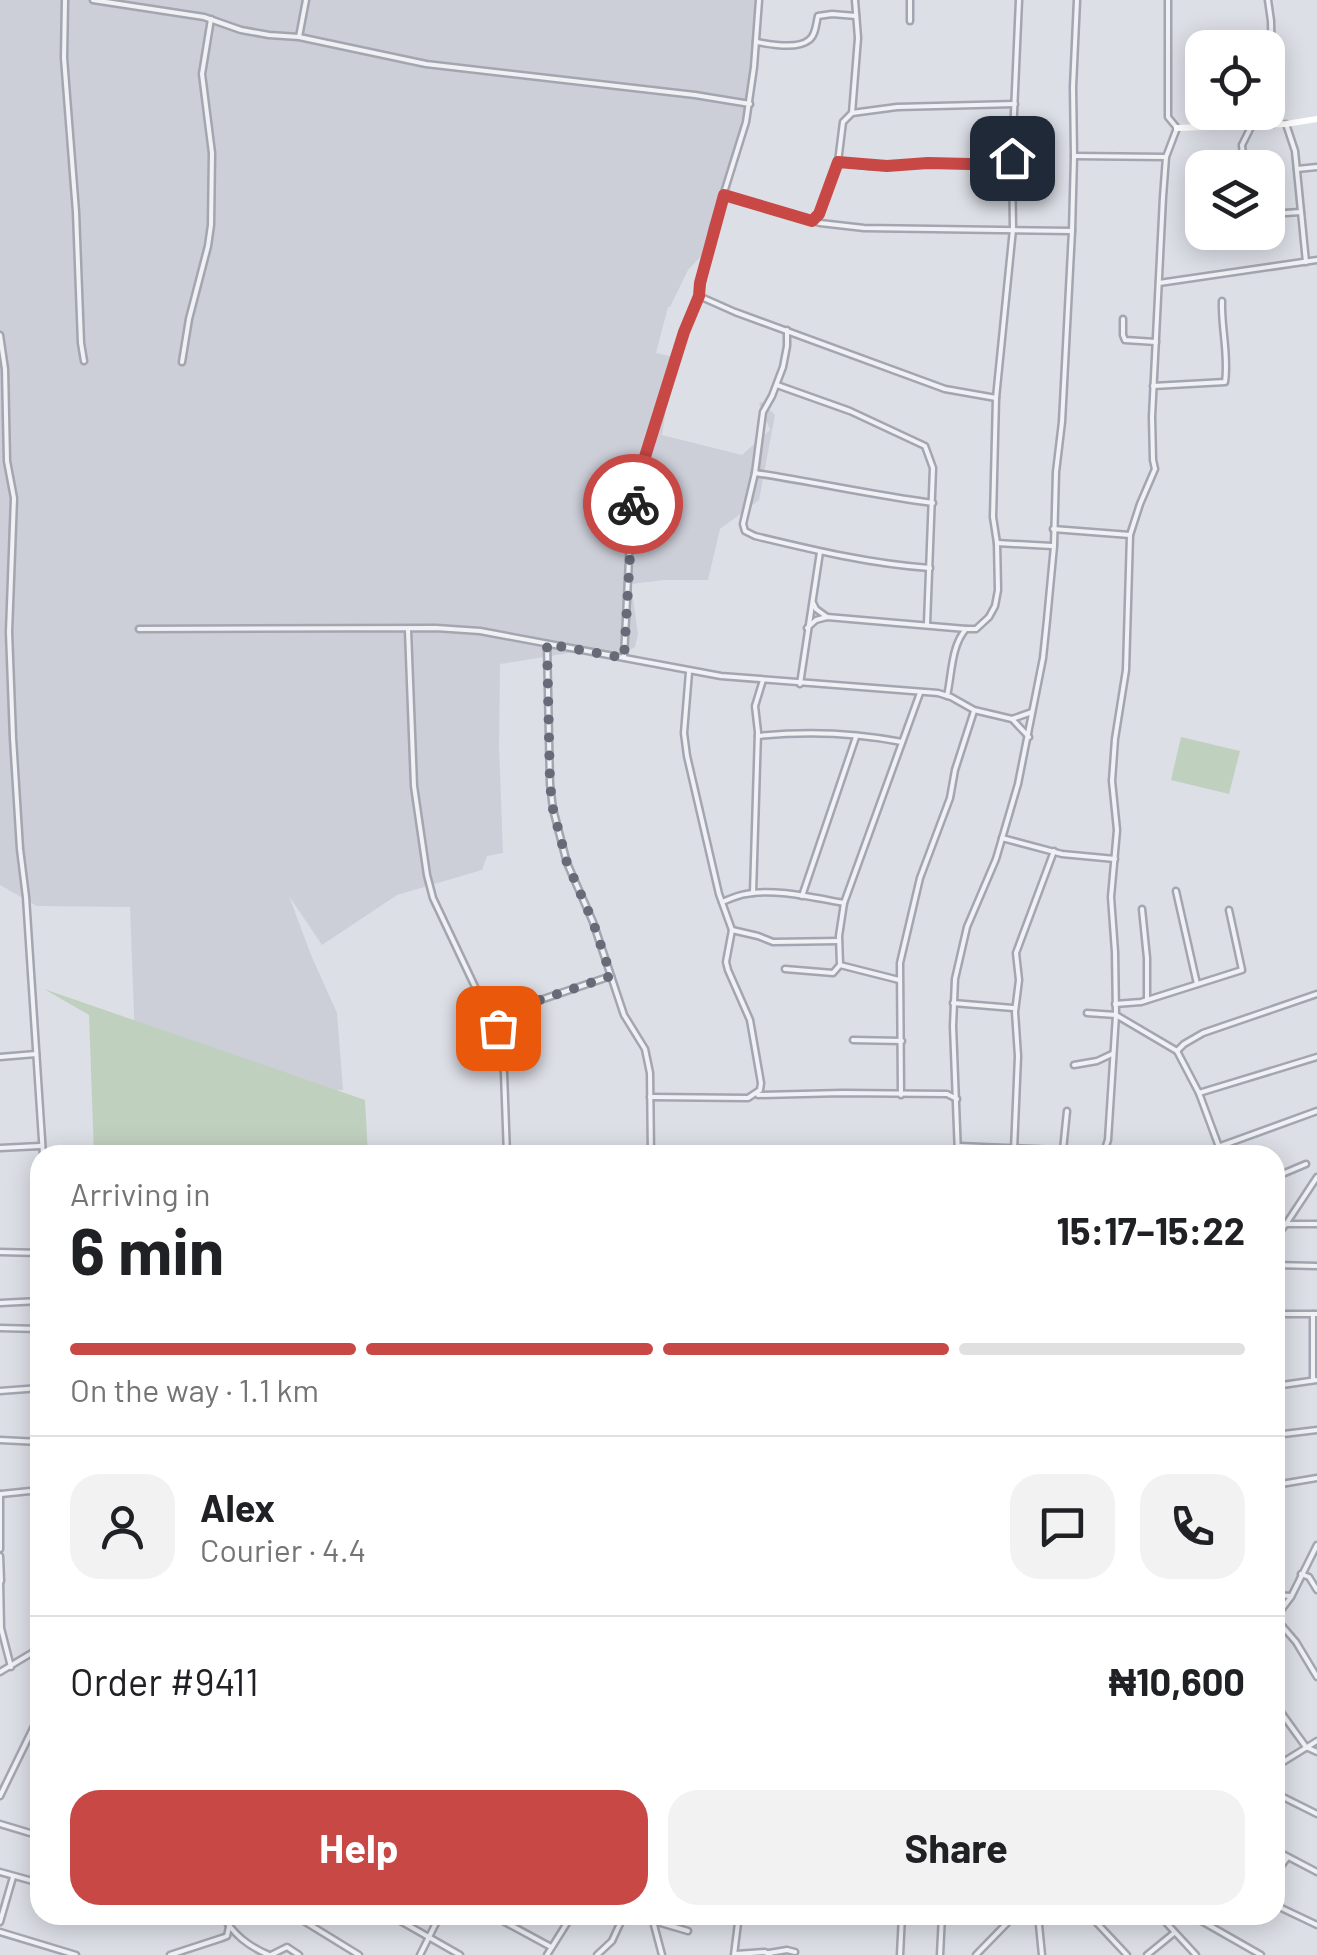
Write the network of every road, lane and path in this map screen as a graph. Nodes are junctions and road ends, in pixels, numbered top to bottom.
1 (65, 0) edge
2 (92, 0) edge
3 (306, 0) edge
4 (758, 0) edge
5 (855, 0) edge
6 (910, 0) edge
7 (1019, 0) edge
8 (1078, 0) edge
9 (1177, 0) edge
10 (1268, 0) edge
11 (1168, 2) edge
12 (856, 16) junction
13 (211, 19) junction
14 (910, 21) dead end
15 (1271, 30) edge
16 (299, 37) junction
17 (756, 42) junction
18 (750, 104) junction
19 (1016, 104) junction
20 (852, 113) junction
21 (1317, 119) edge
22 (1286, 124) joint
23 (1177, 128) junction
24 (1185, 128) edge
25 (1074, 156) junction
26 (1166, 157) junction
27 (838, 162) junction
28 (1012, 165) junction
29 (1317, 166) edge
30 (1296, 170) junction
31 (724, 195) junction
32 (1301, 212) junction
33 (1285, 213) edge
34 (812, 221) junction
35 (1013, 229) junction
36 (1072, 232) junction
37 (1317, 260) edge
38 (1306, 262) junction
39 (1159, 283) junction
40 (699, 296) junction
41 (1222, 301) dead end
42 (1122, 318) dead end
43 (787, 330) junction
44 (0, 334) edge
45 (1156, 342) junction
46 (84, 362) dead end
47 (182, 362) dead end
48 (777, 384) junction
49 (1153, 386) junction
50 (996, 398) junction
51 (755, 473) junction
52 (0, 485) edge
53 (10, 485) junction
54 (933, 503) junction
55 (1053, 529) junction
56 (1130, 535) junction
57 (997, 543) junction
58 (1054, 546) junction
59 (820, 552) junction
60 (930, 568) junction
61 (812, 601) junction
62 (0, 604) edge
63 (10, 604) junction
64 (826, 617) junction
65 (927, 624) junction
66 (807, 628) junction
67 (139, 629) dead end
68 (408, 629) junction
69 (966, 629) junction
70 (547, 644) junction
71 (0, 654) edge
72 (10, 654) junction
73 (624, 658) junction
74 (689, 672) junction
75 (764, 680) junction
76 (800, 684) junction
77 (921, 691) junction
78 (948, 696) junction
79 (0, 706) edge
80 (12, 707) junction
81 (974, 710) junction
82 (1032, 712) junction
83 (1012, 718) junction
84 (758, 736) junction
85 (1029, 736) junction
86 (856, 737) junction
87 (903, 742) junction
88 (1002, 838) junction
89 (1054, 851) junction
90 (1115, 859) junction
91 (1176, 891) dead end
92 (753, 894) junction
93 (802, 896) junction
94 (722, 902) junction
95 (844, 903) junction
96 (1142, 909) dead end
97 (1229, 910) dead end
98 (732, 930) junction
99 (839, 941) junction
100 (840, 965) junction
101 (785, 969) dead end
102 (611, 976) junction
103 (900, 980) junction
104 (1197, 984) junction
105 (1317, 994) edge
106 (1146, 1000) junction
107 (953, 1003) junction
108 (1115, 1004) junction
109 (1015, 1008) junction
110 (1087, 1012) dead end
111 (1116, 1015) junction
112 (487, 1018) junction
113 (853, 1040) dead end
114 (902, 1040) junction
115 (1177, 1051) junction
116 (1113, 1053) junction
117 (36, 1054) junction
118 (0, 1057) edge
119 (1317, 1058) edge
120 (1074, 1065) dead end
121 (956, 1082) junction
122 (1199, 1093) junction
123 (946, 1094) junction
124 (755, 1095) junction
125 (901, 1095) junction
126 (650, 1097) junction
127 (957, 1099) junction
128 (1067, 1110) dead end
129 (1317, 1111) edge
130 (42, 1145) edge
131 (506, 1145) edge
132 (651, 1145) edge
133 (959, 1145) edge
134 (1017, 1145) edge
135 (1064, 1145) edge
136 (1107, 1145) edge
137 (1218, 1145) edge
138 (1221, 1145) edge
139 (30, 1147) edge
140 (0, 1148) edge
141 (1306, 1164) dead end
142 (1285, 1172) edge
143 (1317, 1177) edge
144 (1286, 1224) joint
145 (1317, 1224) edge
146 (0, 1252) edge
147 (30, 1253) edge
148 (1285, 1265) edge
149 (1317, 1266) edge
150 (30, 1300) edge
151 (0, 1302) edge
152 (1285, 1314) edge
153 (1315, 1314) edge
154 (0, 1328) edge
155 (30, 1329) edge
156 (1315, 1380) edge
157 (1285, 1384) edge
158 (30, 1388) edge
159 (0, 1390) edge
160 (1317, 1430) edge
161 (1285, 1434) edge
162 (0, 1440) edge
163 (30, 1442) edge
164 (1317, 1478) edge
165 (1285, 1483) edge
166 (30, 1491) edge
167 (0, 1494) edge
168 (1317, 1545) edge
169 (0, 1552) edge
170 (1301, 1574) junction
171 (0, 1581) edge
172 (1317, 1590) edge
173 (1285, 1594) edge
174 (1291, 1597) junction
175 (1285, 1605) edge
176 (1, 1628) edge
177 (1285, 1629) edge
178 (30, 1655) edge
179 (10, 1668) junction
180 (0, 1672) edge
181 (1317, 1677) edge
182 (1285, 1719) edge
183 (30, 1734) edge
184 (1317, 1740) edge
185 (1306, 1747) junction
186 (1317, 1752) edge
187 (1285, 1761) edge
188 (0, 1796) edge
189 (1285, 1798) edge
190 (1317, 1814) edge
191 (0, 1824) edge
192 (30, 1833) edge
193 (1285, 1855) edge
194 (1288, 1857) junction
195 (1285, 1861) edge
196 (0, 1872) edge
197 (1317, 1872) edge
198 (13, 1877) junction
199 (30, 1881) edge
200 (1285, 1910) edge
201 (0, 1922) edge
202 (310, 1925) edge
203 (408, 1925) edge
204 (435, 1925) edge
205 (510, 1925) edge
206 (566, 1925) edge
207 (619, 1925) edge
208 (654, 1925) edge
209 (669, 1925) edge
210 (738, 1925) edge
211 (902, 1925) edge
212 (942, 1925) edge
213 (1005, 1925) edge
214 (1039, 1925) edge
215 (1099, 1925) edge
216 (1167, 1925) edge
217 (1209, 1925) edge
218 (1317, 1925) edge
219 (230, 1927) joint
220 (688, 1931) dead end
221 (0, 1932) edge
222 (1174, 1933) junction
223 (429, 1937) junction
224 (551, 1948) junction
225 (795, 1952) dead end
226 (734, 1954) edge
227 (770, 1954) edge
228 (76, 1955) edge
229 (170, 1955) edge
230 (270, 1955) edge
231 (298, 1955) edge
232 (360, 1955) edge
233 (420, 1955) edge
234 (460, 1955) edge
235 (547, 1955) edge
236 (598, 1955) edge
237 (662, 1955) edge
238 (900, 1955) edge
239 (940, 1955) edge
240 (976, 1955) edge
241 (1042, 1955) edge
242 (1127, 1955) edge
243 (1147, 1955) edge
244 (1196, 1955) edge
245 (1262, 1955) edge

1 - 46 street
2 - 13 street
3 - 16 street
4 - 17 street
5 - 12 street
6 - 14 street
7 - 19 street
8 - 25 street
9 - 11 street
10 - 15 street
11 - 23 street
12 - 17 street
12 - 20 street
13 - 16 street
13 - 47 street
16 - 18 street
17 - 18 street
18 - 31 street
19 - 20 street
19 - 28 street
20 - 27 street
21 - 22 street
22 - 30 street
23 - 24 street
23 - 26 street
25 - 26 street
25 - 36 street
26 - 39 street
27 - 28 street
27 - 34 street
28 - 35 street
29 - 30 street
30 - 32 street
31 - 34 street
31 - 40 street
32 - 33 street
32 - 38 street
34 - 35 street
35 - 36 street
35 - 50 street
36 - 55 street
37 - 38 street
38 - 39 street
39 - 45 street
40 - 43 street
40 - 73 street
41 - 49 street
42 - 45 street
43 - 48 street
43 - 50 street
44 - 53 street
45 - 49 street
48 - 51 street
48 - 54 street
49 - 56 street
50 - 57 street
51 - 54 street
51 - 59 street
52 - 53 street
53 - 63 street
54 - 60 street
55 - 56 street
55 - 58 street
56 - 90 street
57 - 58 street
57 - 69 street
58 - 82 street
59 - 60 street
59 - 61 street
60 - 65 street
61 - 64 street
61 - 66 street
62 - 63 street
63 - 72 street
64 - 65 street
64 - 66 street
65 - 69 street
66 - 76 street
67 - 68 street
68 - 70 street
68 - 112 street
69 - 78 street
70 - 73 street
70 - 102 street
71 - 72 street
72 - 80 street
73 - 74 street
74 - 75 street
74 - 94 street
75 - 76 street
75 - 84 street
76 - 77 street
77 - 78 street
77 - 87 street
78 - 81 street
79 - 80 street
80 - 117 street
81 - 83 street
81 - 103 street
82 - 83 street
82 - 85 street
83 - 85 street
84 - 86 street
84 - 92 street
85 - 88 street
86 - 87 street
86 - 93 street
87 - 95 street
88 - 89 street
88 - 107 street
89 - 90 street
89 - 109 street
90 - 108 street
91 - 104 street
92 - 93 street
92 - 94 street
93 - 95 street
94 - 98 street
95 - 99 street
96 - 106 street
97 - 104 street
98 - 99 street
98 - 124 street
99 - 100 street
100 - 101 street
100 - 103 street
102 - 112 street
102 - 126 street
103 - 114 street
104 - 106 street
105 - 115 street
106 - 108 street
107 - 109 street
107 - 121 street
108 - 111 street
109 - 134 street
110 - 111 street
111 - 115 street
111 - 116 street
112 - 131 street
113 - 114 street
114 - 125 street
115 - 122 street
116 - 120 street
116 - 136 street
117 - 118 street
117 - 130 street
119 - 122 street
121 - 123 street
121 - 127 street
122 - 137 street
123 - 125 street
123 - 127 street
124 - 125 street
124 - 126 street
126 - 132 street
127 - 133 street
128 - 135 street
129 - 138 street
139 - 140 street
141 - 142 street
143 - 144 street
144 - 145 street
146 - 147 street
148 - 149 street
150 - 151 street
152 - 153 street
153 - 156 street
154 - 155 street
156 - 157 street
158 - 159 street
160 - 161 street
162 - 163 street
164 - 165 street
166 - 167 street
167 - 169 street
168 - 170 street
169 - 171 street
170 - 172 street
170 - 174 street
171 - 176 street
173 - 174 street
174 - 175 street
176 - 179 street
177 - 181 street
178 - 179 street
179 - 180 street
182 - 185 street
183 - 188 street
184 - 185 street
185 - 186 street
185 - 187 street
189 - 190 street
191 - 192 street
193 - 194 street
194 - 195 street
194 - 197 street
196 - 198 street
198 - 199 street
198 - 201 street
200 - 218 street
202 - 232 street
203 - 223 street
204 - 223 street
205 - 224 street
206 - 224 street
207 - 236 street
208 - 237 street
209 - 220 street
210 - 226 street
211 - 238 street
212 - 239 street
213 - 240 street
214 - 241 street
215 - 242 street
216 - 222 street
217 - 245 street
219 - 229 street
219 - 230 street
221 - 228 street
222 - 243 street
222 - 244 street
223 - 233 street
223 - 234 street
224 - 235 street
225 - 227 street
226 - 227 street
230 - 231 street

